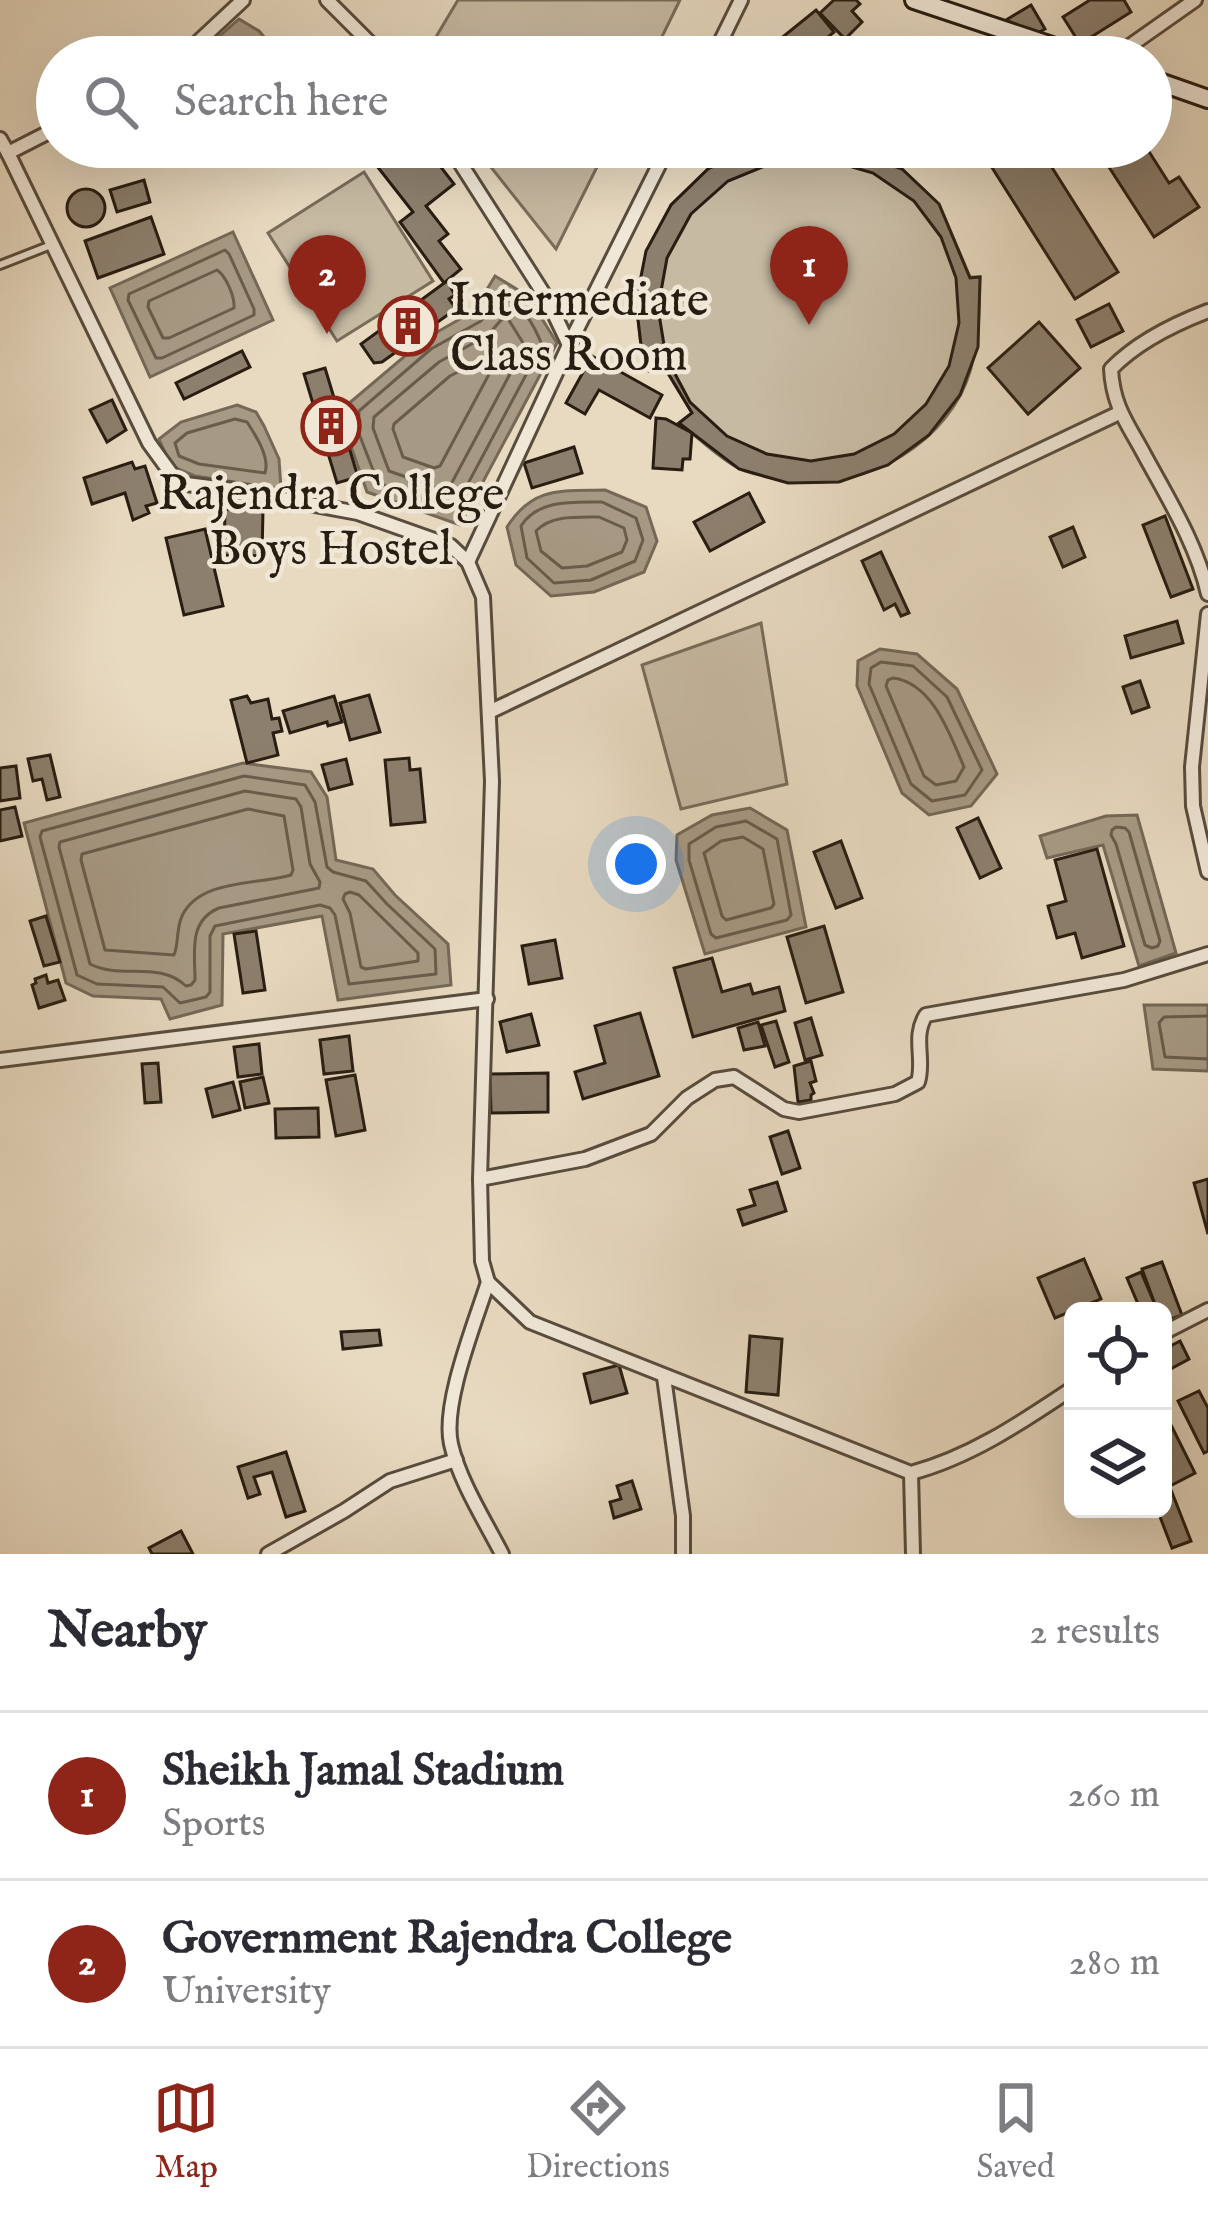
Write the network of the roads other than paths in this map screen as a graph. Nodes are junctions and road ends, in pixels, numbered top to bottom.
1 (243, 0) edge
2 (327, 0) edge
3 (741, 0) edge
4 (914, 0) edge
5 (1195, 0) edge
6 (204, 36) edge
7 (363, 36) edge
8 (723, 36) edge
9 (1022, 36) edge
10 (1144, 36) edge
11 (1172, 86) edge
12 (1208, 99) edge
13 (0, 139) edge
14 (36, 139) edge
15 (8, 153) junction
16 (463, 168) edge
17 (658, 168) edge
18 (51, 245) junction
19 (0, 265) edge
20 (1208, 311) edge
21 (569, 345) junction
22 (1119, 413) junction
23 (468, 562) junction
24 (1208, 594) edge
25 (1208, 614) edge
26 (489, 712) junction
27 (1208, 872) edge
28 (1208, 954) edge
29 (487, 999) junction
30 (0, 1060) edge
31 (480, 1179) junction
32 (488, 1282) junction
33 (1208, 1310) edge
34 (1172, 1329) edge
35 (664, 1376) junction
36 (1064, 1394) edge
37 (456, 1460) junction
38 (911, 1473) junction
39 (268, 1554) edge
40 (502, 1554) edge
41 (683, 1554) edge
42 (913, 1554) edge

1 - 6 street
2 - 7 street
3 - 8 street
4 - 9 street
5 - 10 street
11 - 12 street
13 - 15 street
14 - 15 street
15 - 18 street
16 - 21 street
17 - 21 street
18 - 19 lane
18 - 23 street
20 - 22 street
21 - 23 street
22 - 24 street
22 - 26 street
23 - 26 street
25 - 27 street
26 - 29 street
28 - 31 street
29 - 30 street
29 - 31 street
31 - 32 street
32 - 35 street
32 - 37 street
33 - 34 street
35 - 38 street
35 - 41 street
36 - 38 street
37 - 39 street
37 - 40 street
38 - 42 street

